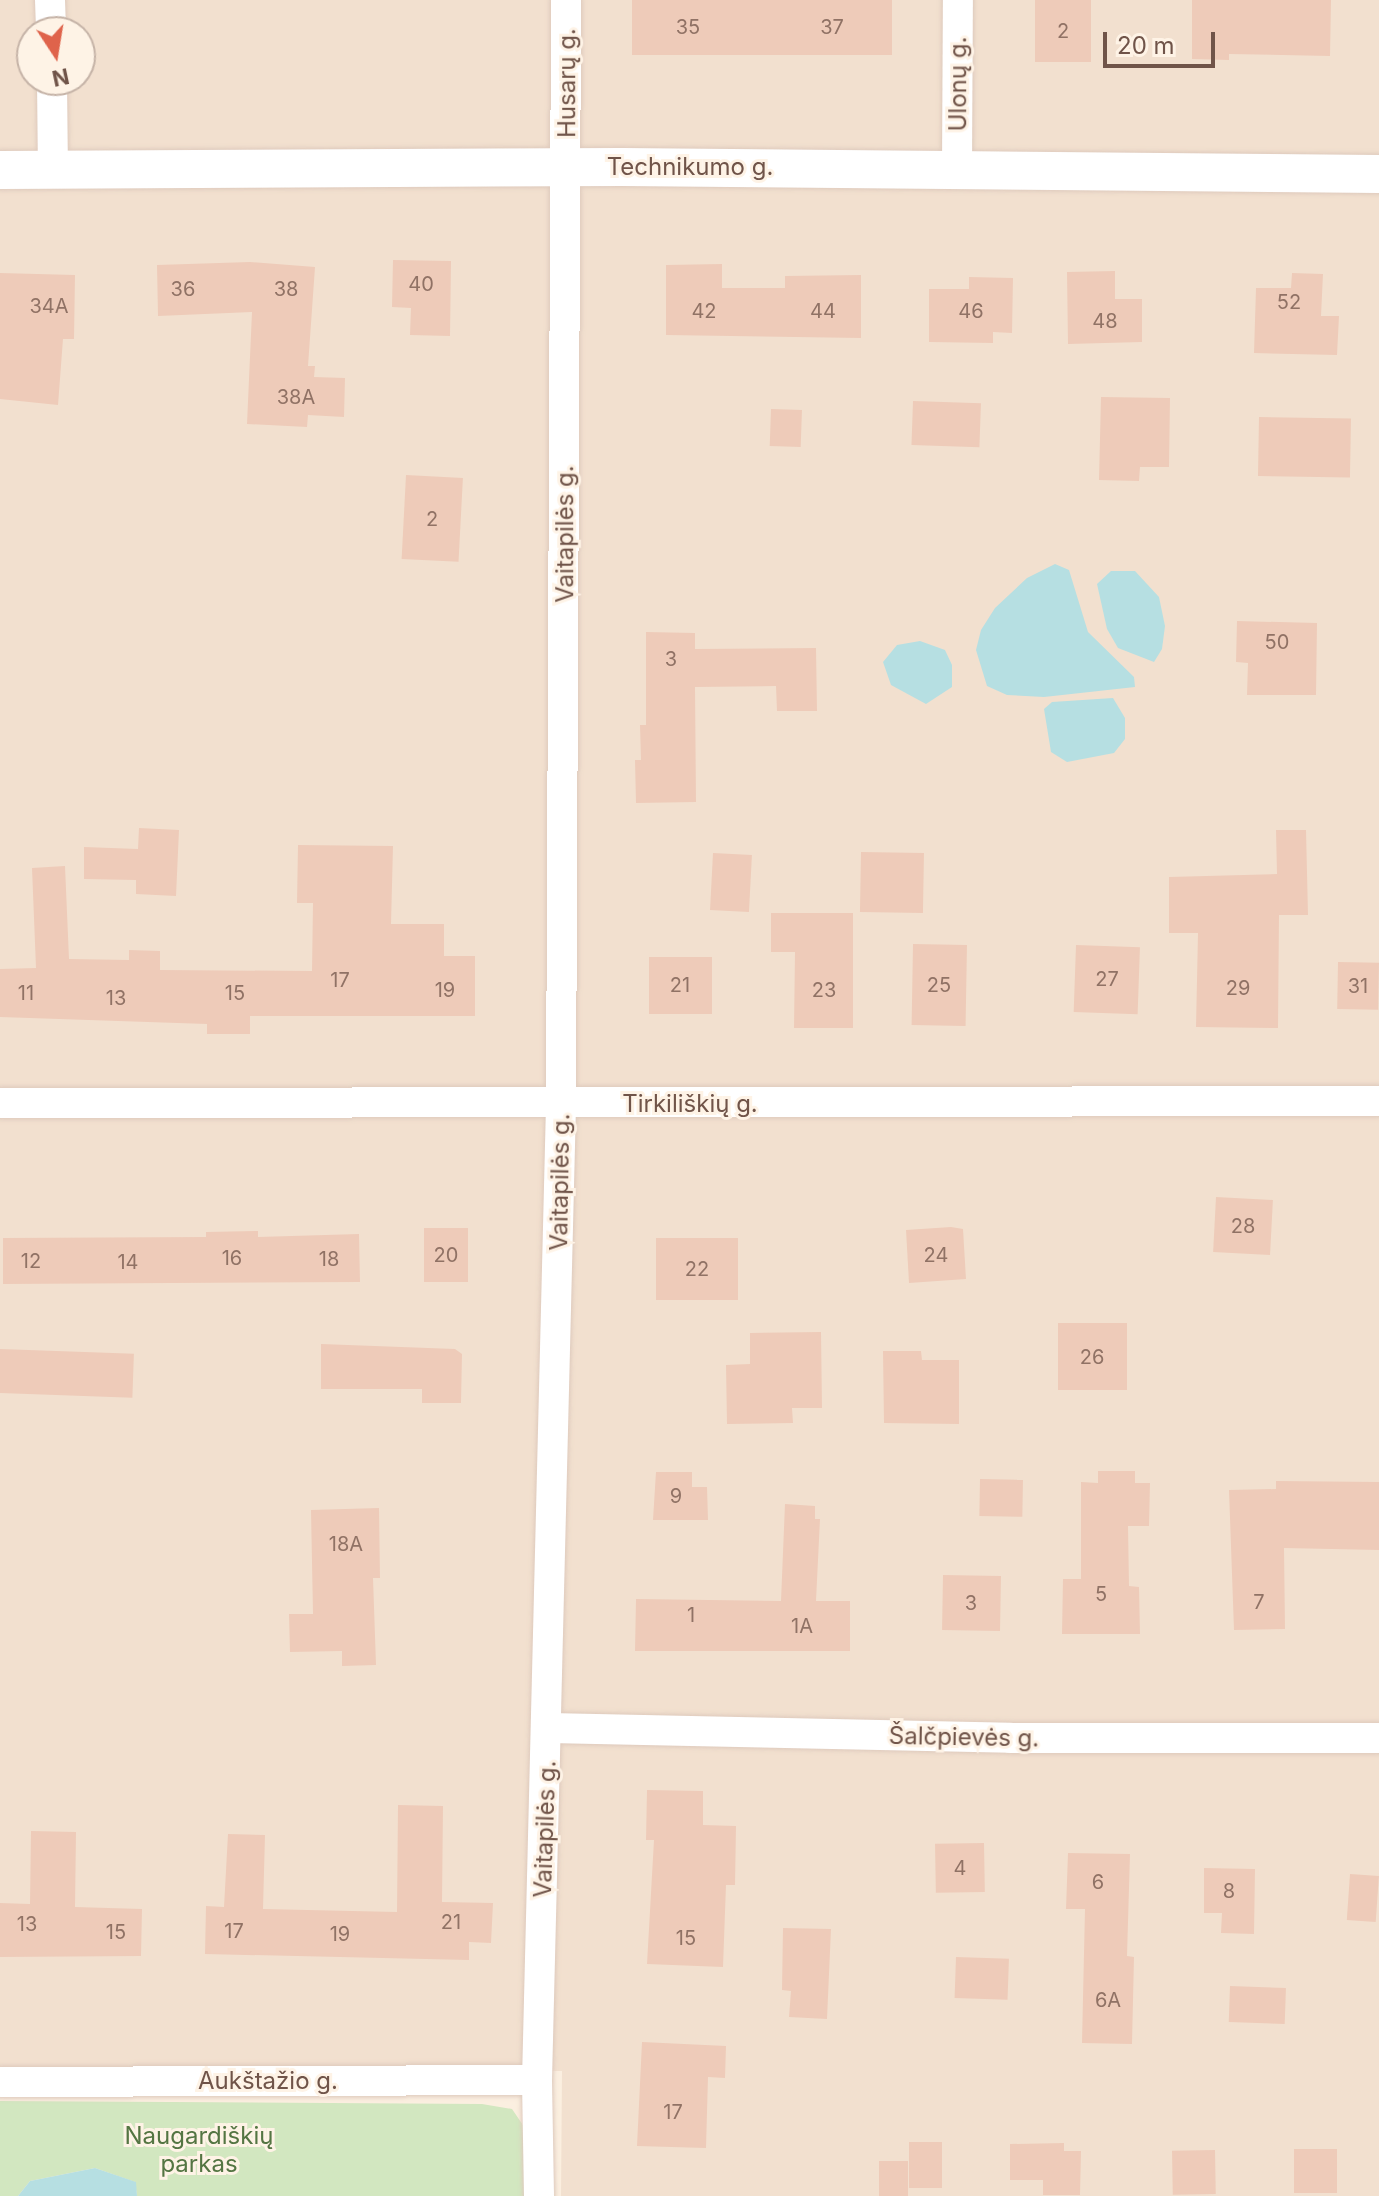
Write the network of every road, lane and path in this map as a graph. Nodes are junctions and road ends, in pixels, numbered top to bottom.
1 (566, 0) edge
2 (958, 0) edge
3 (52, 96) edge
4 (567, 167) junction
5 (957, 169) junction
6 (0, 170) edge
7 (53, 170) junction
8 (1379, 174) edge
9 (1379, 1101) edge
10 (0, 1103) edge
11 (561, 1105) junction
12 (549, 1728) junction
13 (1379, 1738) edge
14 (537, 2080) junction
15 (0, 2082) edge
16 (539, 2196) edge

1 - 4 street, Husarų g.
2 - 5 street, Ulonų g.
3 - 7 street
4 - 5 street, Technikumo g.
4 - 7 street, Technikumo g.
4 - 11 street, Vaitapilės g.
5 - 8 street, Technikumo g.
6 - 7 street, Technikumo g.
9 - 11 street, Tirkiliškių g.
10 - 11 street, Tirkiliškių g.
11 - 12 street, Vaitapilės g.
12 - 13 street, Šalčpievės g.
12 - 14 street, Vaitapilės g.
14 - 15 street, Aukštažio g.
14 - 16 street, Vaitapilės g.

